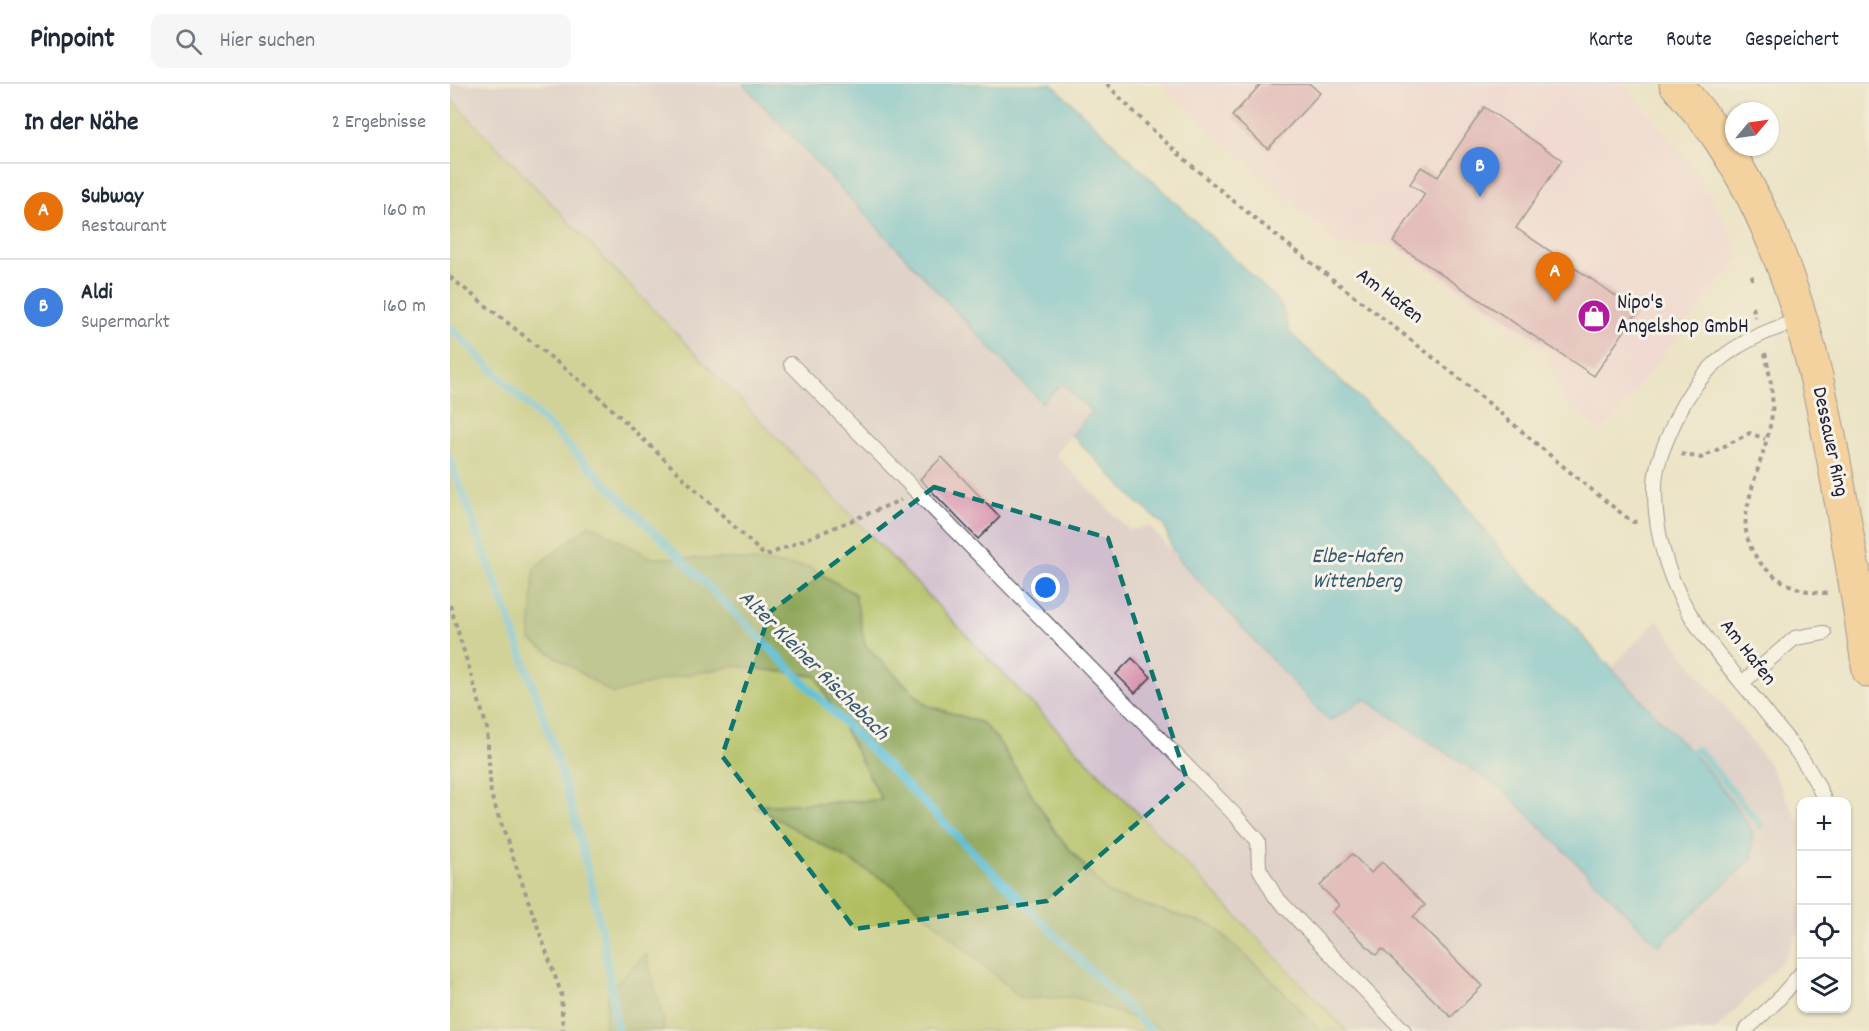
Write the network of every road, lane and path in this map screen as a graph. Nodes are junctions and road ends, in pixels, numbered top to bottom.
1 (1107, 84) edge
2 (1676, 84) edge
3 (450, 277) edge
4 (1801, 320) junction
5 (1764, 349) dead end
6 (791, 363) dead end
7 (1765, 439) junction
8 (1663, 448) junction
9 (919, 493) junction
10 (1657, 520) junction
11 (1849, 591) junction
12 (450, 605) edge
13 (1824, 633) dead end
14 (1869, 670) edge
15 (1742, 683) junction
16 (1823, 797) edge
17 (1797, 978) edge
18 (563, 1031) edge
19 (1404, 1031) edge
20 (1745, 1031) edge

1 - 10 path, Am Hafen
2 - 4 main road, Dessauer Ring
3 - 9 path
4 - 8 lane, Am Hafen
4 - 11 main road, Dessauer Ring
5 - 7 path
6 - 9 lane
7 - 8 path
7 - 11 path
8 - 10 lane, Am Hafen
9 - 19 lane
10 - 15 lane, Am Hafen
11 - 14 main road, Dessauer Ring
12 - 18 path
13 - 15 lane
15 - 16 lane, Am Hafen
17 - 20 lane

